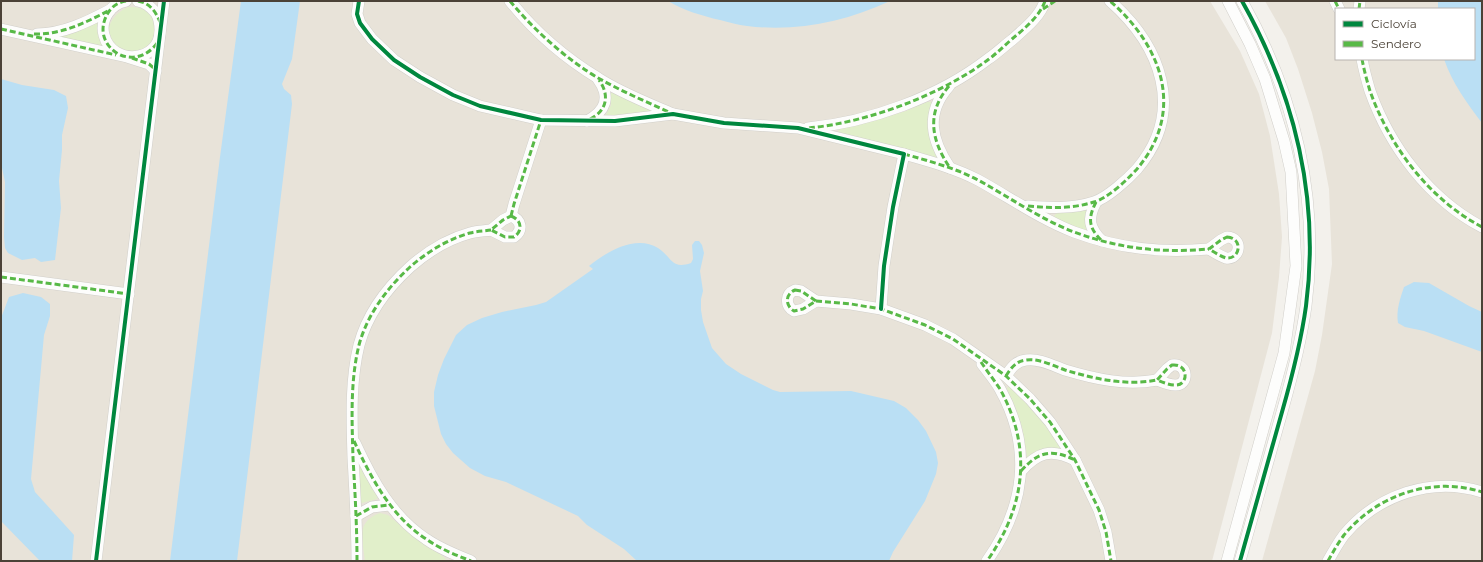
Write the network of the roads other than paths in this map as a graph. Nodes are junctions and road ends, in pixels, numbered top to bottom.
1 (124, 1) edge
2 (138, 1) edge
3 (164, 1) edge
4 (359, 1) edge
5 (510, 1) edge
6 (1055, 1) edge
7 (1110, 1) edge
8 (1228, 1) edge
9 (1242, 1) edge
10 (1044, 5) edge
11 (110, 10) junction
12 (1, 29) edge
13 (18, 33) junction
14 (160, 34) junction
15 (127, 57) junction
16 (1362, 60) edge
17 (156, 70) junction
18 (598, 78) junction
19 (952, 83) junction
20 (673, 114) junction
21 (540, 120) junction
22 (585, 121) junction
23 (798, 128) junction
24 (904, 154) junction
25 (950, 168) junction
26 (1096, 202) junction
27 (1024, 206) junction
28 (511, 216) junction
29 (1482, 227) edge
30 (491, 230) junction
31 (1103, 241) junction
32 (1209, 249) dead end
33 (1, 277) edge
34 (129, 294) junction
35 (816, 301) dead end
36 (881, 308) junction
37 (978, 358) junction
38 (1006, 376) junction
39 (1157, 380) dead end
40 (352, 437) junction
41 (1075, 460) junction
42 (1021, 471) junction
43 (1482, 492) edge
44 (390, 505) junction
45 (356, 516) junction
46 (451, 556) edge
47 (96, 561) edge
48 (357, 561) edge
49 (471, 561) edge
50 (987, 561) edge
51 (1111, 561) edge
52 (1227, 561) edge
53 (1240, 561) edge
54 (1328, 561) edge

1 - 11 street
2 - 14 street
3 - 14 street
4 - 21 street
5 - 18 street
6 - 10 street
7 - 26 street
8 - 52 street
9 - 53 street
10 - 19 street
11 - 13 street
11 - 15 street
12 - 13 street
13 - 15 street
14 - 15 street
14 - 17 street
15 - 17 street
16 - 29 street
17 - 34 street
18 - 20 street
18 - 22 street
19 - 23 street
19 - 25 street
20 - 22 street
20 - 23 street
21 - 22 street
21 - 28 street
23 - 24 street
24 - 25 street
24 - 36 street
25 - 27 street
26 - 27 street
26 - 31 street
27 - 31 street
28 - 30 street
28 - 30 street
30 - 40 street
31 - 32 street
33 - 34 street
34 - 47 street
35 - 36 street
36 - 37 street
37 - 38 street
37 - 42 street
38 - 39 street
38 - 41 street
40 - 44 street
40 - 45 street
41 - 42 street
41 - 51 street
42 - 50 street
43 - 54 street
44 - 45 street
44 - 46 street
45 - 48 street
46 - 49 street

